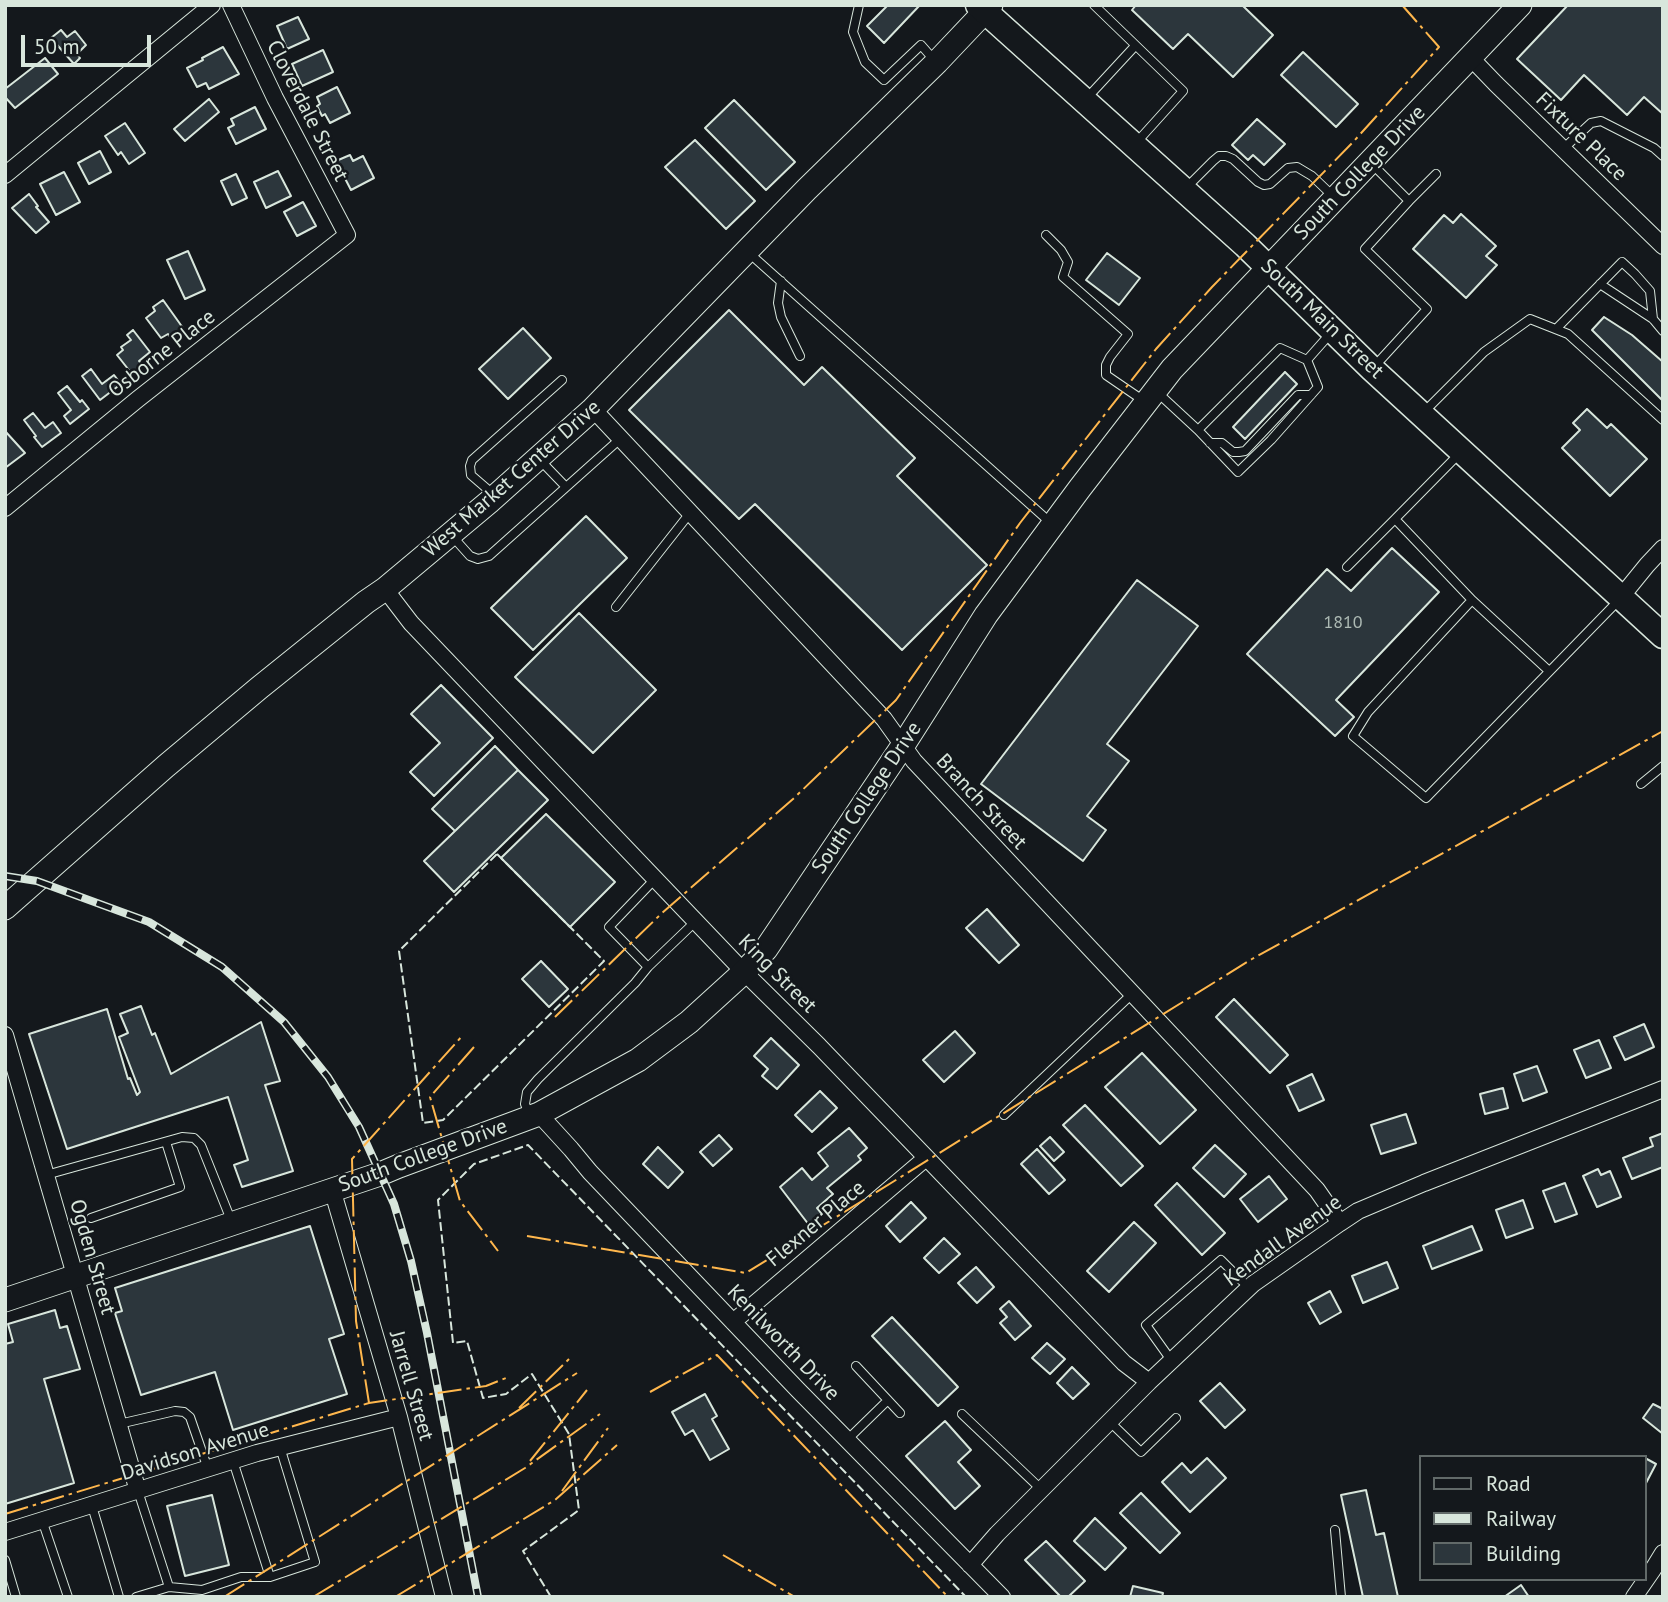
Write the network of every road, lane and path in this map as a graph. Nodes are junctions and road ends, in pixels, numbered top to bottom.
1 (212, 5) edge
2 (231, 5) edge
3 (859, 5) edge
4 (1094, 5) edge
5 (1520, 5) edge
6 (985, 8) edge
7 (1135, 46) junction
8 (1470, 57) junction
9 (937, 62) junction
10 (884, 80) junction
11 (900, 98) junction
12 (1084, 101) junction
13 (1133, 145) junction
14 (1563, 149) junction
15 (1663, 156) edge
16 (1370, 162) junction
17 (1436, 174) dead end
18 (5, 175) edge
19 (1184, 190) junction
20 (1335, 198) junction
21 (1409, 201) junction
22 (347, 234) joint
23 (1046, 235) dead end
24 (1663, 246) edge
25 (747, 251) junction
26 (1270, 269) junction
27 (781, 281) junction
28 (1601, 284) junction
29 (1653, 318) junction
30 (1556, 329) junction
31 (1333, 331) junction
32 (1663, 331) edge
33 (800, 356) dead end
34 (1307, 360) junction
35 (1372, 369) junction
36 (562, 380) dead end
37 (1311, 395) junction
38 (1151, 397) junction
39 (593, 410) junction
40 (1422, 414) junction
41 (1663, 420) edge
42 (1198, 430) junction
43 (620, 439) junction
44 (1210, 443) junction
45 (1462, 451) junction
46 (538, 458) junction
47 (566, 487) junction
48 (495, 496) junction
49 (5, 508) edge
50 (690, 513) junction
51 (1395, 519) junction
52 (1053, 524) junction
53 (450, 534) junction
54 (1663, 548) edge
55 (1347, 567) dead end
56 (385, 589) junction
57 (1621, 597) junction
58 (1472, 600) junction
59 (616, 607) dead end
60 (1663, 636) edge
61 (1549, 671) junction
62 (902, 747) junction
63 (1663, 766) edge
64 (1641, 785) dead end
65 (655, 879) junction
66 (5, 908) edge
67 (696, 921) junction
68 (648, 967) junction
69 (744, 972) junction
70 (1132, 994) junction
71 (5, 1035) edge
72 (1663, 1089) edge
73 (535, 1115) junction
74 (1004, 1115) dead end
75 (166, 1142) junction
76 (926, 1158) junction
77 (46, 1175) junction
78 (332, 1189) junction
79 (91, 1218) dead end
80 (232, 1223) junction
81 (1340, 1223) junction
82 (76, 1275) junction
83 (1249, 1288) junction
84 (5, 1300) edge
85 (733, 1321) junction
86 (1171, 1360) junction
87 (856, 1366) dead end
88 (1149, 1382) junction
89 (888, 1400) junction
90 (900, 1413) dead end
91 (962, 1414) dead end
92 (399, 1417) junction
93 (1176, 1418) dead end
94 (1109, 1421) junction
95 (119, 1424) junction
96 (847, 1440) junction
97 (281, 1447) junction
98 (233, 1461) junction
99 (208, 1469) junction
100 (1042, 1490) junction
101 (138, 1491) junction
102 (92, 1506) junction
103 (42, 1520) junction
104 (1335, 1530) dead end
105 (5, 1532) edge
106 (1663, 1553) edge
107 (5, 1560) edge
108 (970, 1565) junction
109 (270, 1577) junction
110 (1647, 1578) edge
111 (1645, 1581) edge
112 (169, 1587) junction
113 (16, 1597) edge
114 (68, 1597) edge
115 (119, 1597) edge
116 (136, 1597) edge
117 (444, 1597) edge
118 (1003, 1597) edge
119 (1341, 1597) edge
120 (1634, 1597) edge

1 - 18 street
2 - 22 street, Cloverdale Street
3 - 10 lane
4 - 7 lane
5 - 8 main road, South College Drive
6 - 9 main road, West Market Center Drive
6 - 12 main road, South Main Street
7 - 12 lane
7 - 13 lane
8 - 14 street, Fixture Place
8 - 16 main road, South College Drive
9 - 10 lane
9 - 11 main road, West Market Center Drive
10 - 11 lane
11 - 25 main road, West Market Center Drive
12 - 13 main road, South Main Street
13 - 19 main road, South Main Street
14 - 15 lane
14 - 24 street, Fixture Place
16 - 20 main road, South College Drive
16 - 21 lane
17 - 21 lane
19 - 20 lane
19 - 26 main road, South Main Street
20 - 26 main road, South College Drive
21 - 35 lane
22 - 49 street, Osborne Place
23 - 38 lane
25 - 27 lane
25 - 39 main road, West Market Center Drive
26 - 31 main road, South Main Street
26 - 38 main road, South College Drive
27 - 33 lane
27 - 52 lane
28 - 29 lane
28 - 29 lane
28 - 30 lane
29 - 32 lane
30 - 40 lane
30 - 41 lane
31 - 34 lane
31 - 35 main road, South Main Street
34 - 37 lane
34 - 42 lane
35 - 40 main road, South Main Street
36 - 48 lane
37 - 44 lane
37 - 44 lane
38 - 42 lane
38 - 52 main road, South College Drive
39 - 43 street, Branch Street
39 - 46 main road, West Market Center Drive
40 - 45 main road, South Main Street
42 - 44 lane
43 - 47 lane
43 - 50 street, Branch Street
45 - 51 lane
45 - 57 main road, South Main Street
46 - 47 lane
46 - 48 main road, West Market Center Drive
47 - 53 lane
48 - 53 main road, West Market Center Drive
50 - 59 lane
50 - 62 street, Branch Street
51 - 55 lane
51 - 58 lane
52 - 62 main road, South College Drive
53 - 56 main road, West Market Center Drive
54 - 57 street
56 - 65 street, King Street
56 - 66 main road, West Market Center Drive
57 - 60 main road, South Main Street
57 - 61 lane
58 - 61 lane
58 - 61 lane
62 - 69 main road, South College Drive
62 - 70 street, Branch Street
63 - 64 lane
65 - 67 street, King Street
65 - 68 lane
67 - 68 lane
67 - 69 street, King Street
68 - 73 lane
69 - 73 main road, South College Drive
69 - 76 street, King Street
70 - 74 lane
70 - 81 street, Branch Street
71 - 77 street, Ogden Street
72 - 81 street, Kendall Avenue
73 - 78 main road, South College Drive
73 - 85 street, Kenilworth Drive
75 - 77 lane
75 - 79 lane
75 - 80 lane
76 - 85 street, Flexner Place
76 - 88 street, King Street
77 - 82 street, Ogden Street
78 - 80 main road, South College Drive
78 - 92 street, Jarrell Street
80 - 82 main road, South College Drive
81 - 83 street, Kendall Avenue
82 - 84 main road, South College Drive
82 - 95 street, Ogden Street
83 - 86 street, Kendall Avenue
83 - 86 lane
85 - 96 street, Kenilworth Drive
86 - 88 street, Kendall Avenue
87 - 89 lane
88 - 94 street, Kendall Avenue
89 - 90 lane
89 - 96 lane
91 - 100 lane
92 - 97 street, Davidson Avenue
92 - 117 street, Jarrell Street
93 - 94 lane
94 - 100 street, Kendall Avenue
95 - 99 lane
95 - 101 street, Ogden Street
96 - 108 street, Kenilworth Drive
97 - 98 street, Davidson Avenue
97 - 109 lane
98 - 99 street, Davidson Avenue
98 - 109 lane
99 - 101 street, Davidson Avenue
100 - 108 street, Kendall Avenue
101 - 102 street, Davidson Avenue
101 - 112 lane
102 - 103 street, Davidson Avenue
102 - 115 lane
103 - 105 street, Davidson Avenue
103 - 114 lane
104 - 119 lane
106 - 110 street
107 - 113 lane
108 - 118 street, Kenilworth Drive
109 - 112 lane
111 - 120 street
112 - 116 lane

